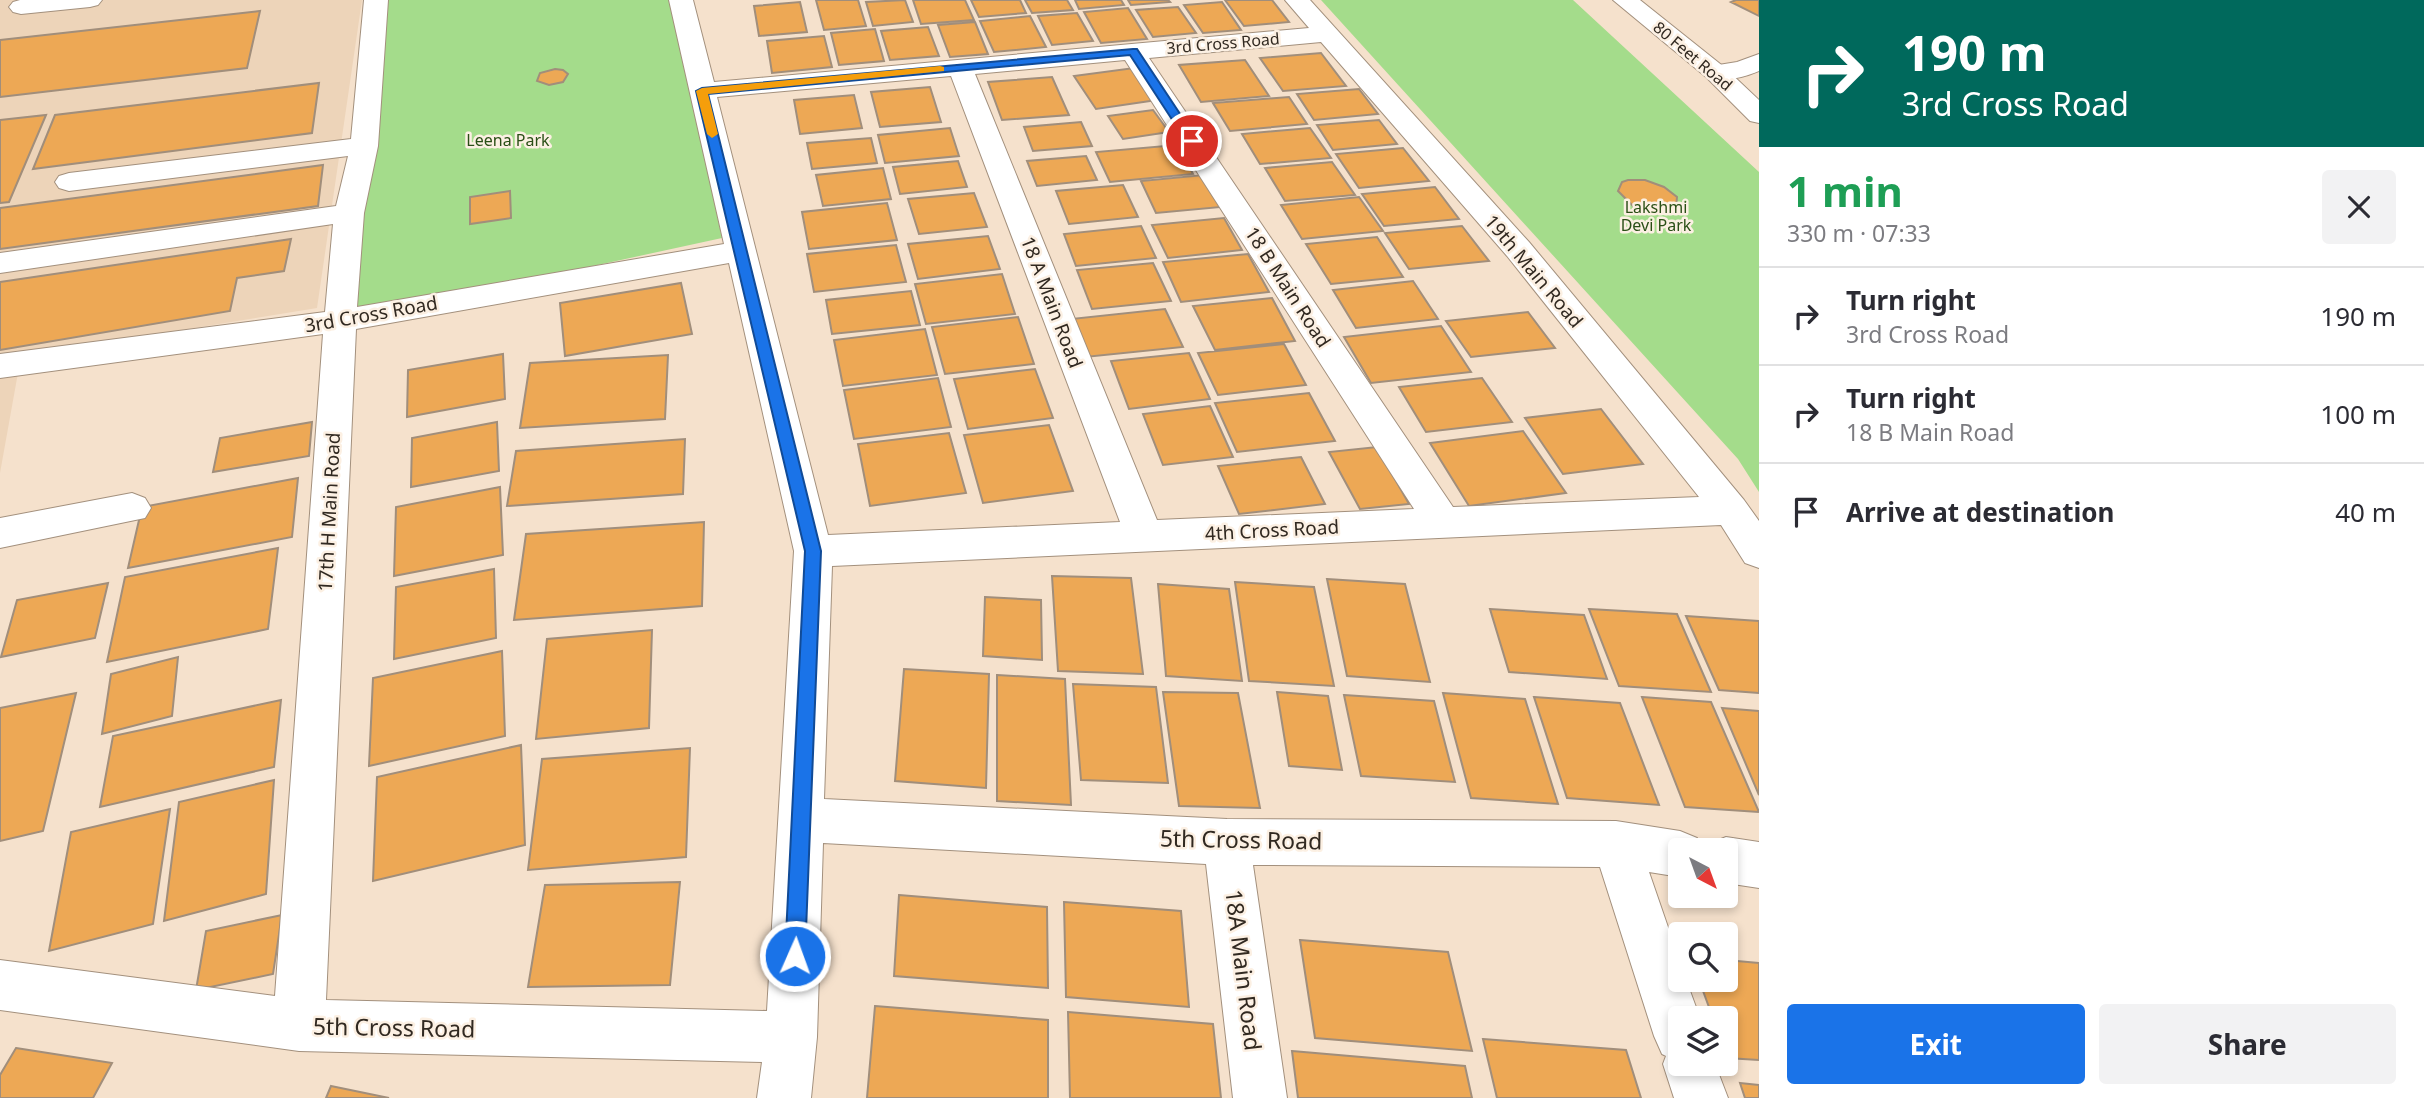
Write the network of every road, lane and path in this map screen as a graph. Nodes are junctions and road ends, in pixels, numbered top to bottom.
1 (90, 0) edge
2 (376, 0) edge
3 (681, 0) edge
4 (1297, 0) edge
5 (1625, 0) edge
6 (1652, 0) edge
7 (21, 7) dead end
8 (1326, 34) junction
9 (1133, 52) junction
10 (960, 67) junction
11 (1715, 72) junction
12 (1753, 72) edge
13 (702, 91) junction
14 (1759, 115) edge
15 (363, 146) junction
16 (69, 182) dead end
17 (349, 214) junction
18 (741, 251) junction
19 (0, 263) edge
20 (340, 321) junction
21 (0, 366) edge
22 (132, 508) dead end
23 (1731, 510) junction
24 (1442, 522) junction
25 (0, 533) edge
26 (1144, 536) junction
27 (813, 551) junction
28 (1759, 552) edge
29 (801, 820) junction
30 (1227, 842) junction
31 (1616, 844) junction
32 (1668, 851) edge
33 (1738, 862) edge
34 (1759, 865) edge
35 (0, 985) edge
36 (1670, 1006) edge
37 (299, 1025) junction
38 (791, 1037) junction
39 (1693, 1076) edge
40 (784, 1098) edge
41 (1260, 1098) edge
42 (1701, 1098) edge

1 - 7 street
2 - 15 street, 17th H Main Road
3 - 13 street
4 - 8 street, 19th Main Road
5 - 11 street, 80 Feet Road
6 - 12 street, 80 Feet Road
8 - 9 street, 3rd Cross Road
8 - 23 street, 19th Main Road
9 - 10 street, 3rd Cross Road
9 - 24 street, 18 B Main Road
10 - 13 street, 3rd Cross Road
10 - 26 street, 18 A Main Road
11 - 12 street
11 - 14 street, 80 Feet Road
13 - 18 street
15 - 16 street
15 - 17 street, 17th H Main Road
17 - 19 street
17 - 20 street, 17th H Main Road
18 - 20 street, 3rd Cross Road
18 - 27 street
20 - 21 street, 3rd Cross Road
20 - 37 street, 17th H Main Road
22 - 25 street
23 - 24 street, 4th Cross Road
23 - 28 street, 19th Main Road
24 - 26 street, 4th Cross Road
26 - 27 street, 4th Cross Road
27 - 29 street
29 - 30 street, 5th Cross Road
29 - 38 street
30 - 31 street, 5th Cross Road
30 - 41 street, 18A Main Road
31 - 32 street, 5th Cross Road
31 - 36 street
33 - 34 street
35 - 37 street, 5th Cross Road
37 - 38 street, 5th Cross Road
38 - 40 street
39 - 42 street

